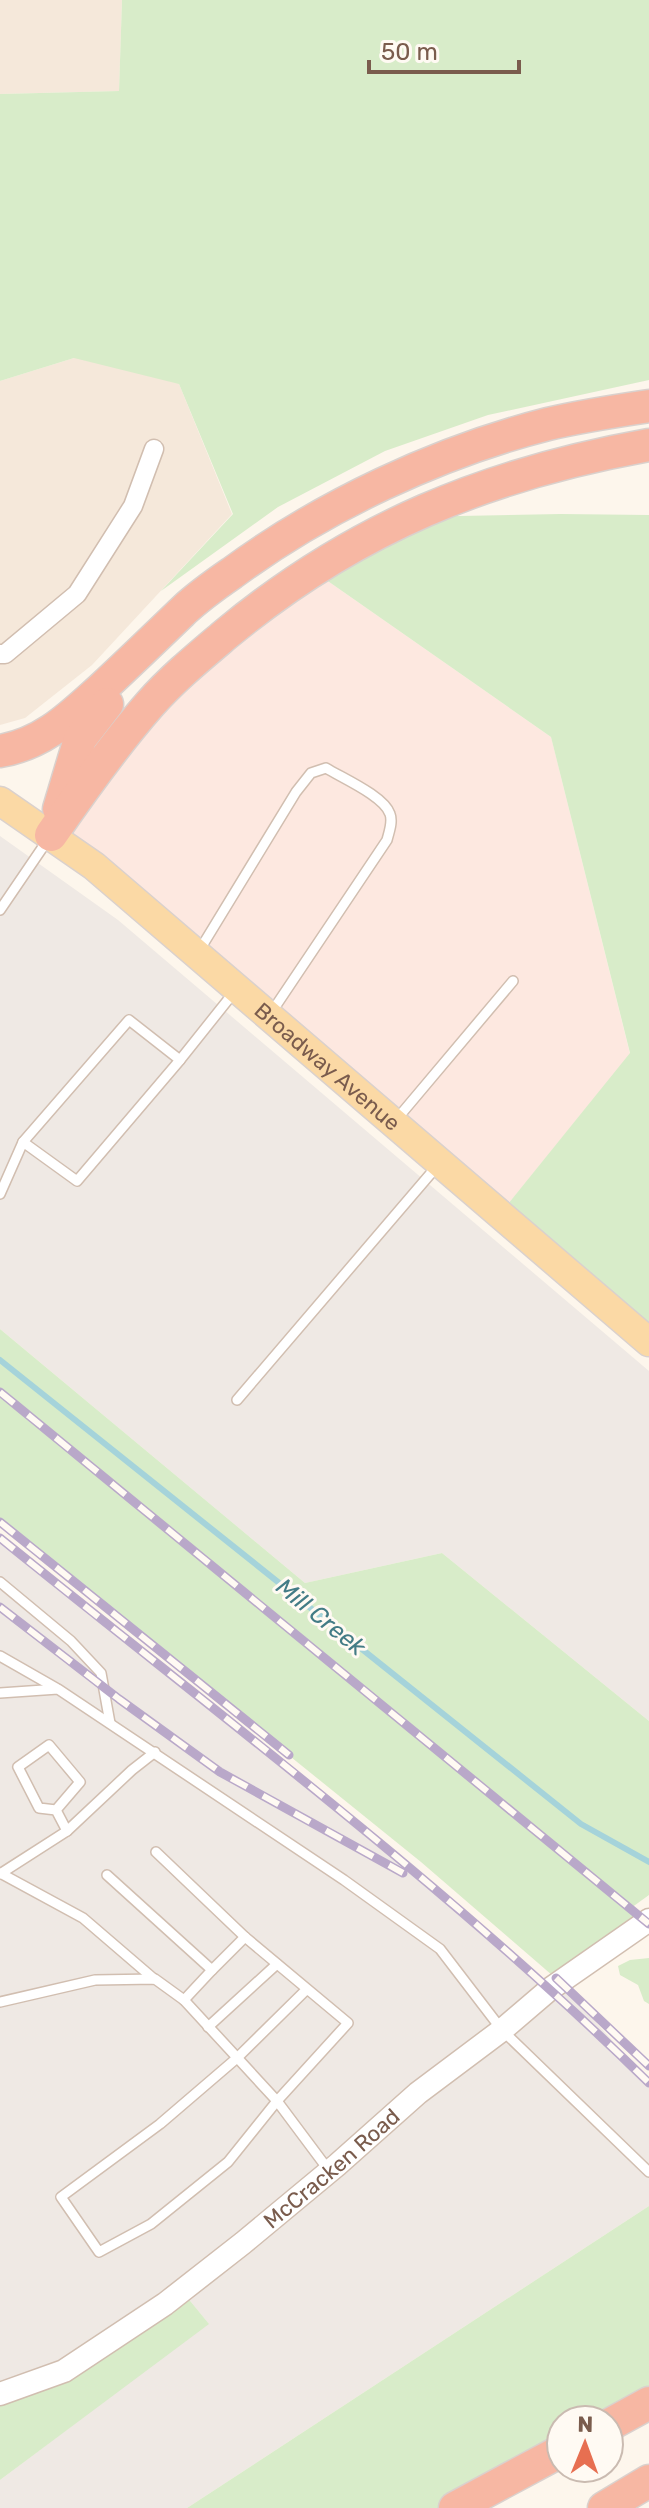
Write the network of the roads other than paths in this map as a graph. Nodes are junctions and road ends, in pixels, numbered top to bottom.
1 (649, 406) edge
2 (649, 445) edge
3 (154, 449) dead end
4 (0, 654) edge
5 (138, 656) junction
6 (0, 751) edge
7 (0, 801) edge
8 (51, 835) junction
9 (0, 910) edge
10 (197, 954) junction
11 (513, 981) dead end
12 (237, 989) junction
13 (269, 1016) junction
14 (180, 1060) junction
15 (393, 1123) junction
16 (23, 1142) junction
17 (440, 1162) junction
18 (0, 1194) edge
19 (649, 1342) edge
20 (237, 1400) dead end
21 (0, 1582) edge
22 (0, 1656) edge
23 (58, 1689) junction
24 (0, 1693) edge
25 (110, 1723) junction
26 (155, 1752) junction
27 (56, 1810) junction
28 (67, 1831) junction
29 (156, 1852) dead end
30 (0, 1873) edge
31 (107, 1875) dead end
32 (649, 1920) edge
33 (245, 1937) junction
34 (277, 1964) junction
35 (212, 1970) junction
36 (155, 1979) junction
37 (307, 1989) junction
38 (184, 2000) junction
39 (0, 2002) edge
40 (208, 2027) junction
41 (502, 2030) junction
42 (237, 2058) junction
43 (277, 2101) junction
44 (330, 2172) junction
45 (649, 2172) edge
46 (0, 2394) edge
47 (649, 2403) edge
48 (625, 2416) edge
49 (545, 2460) edge
50 (649, 2481) edge
51 (455, 2508) edge
52 (604, 2508) edge

1 - 5 highway
2 - 8 highway
3 - 4 street
5 - 6 highway
5 - 8 highway
7 - 8 main road, Broadway Avenue
8 - 9 lane
8 - 10 main road, Broadway Avenue
10 - 12 main road, Broadway Avenue
10 - 13 lane
11 - 15 lane
12 - 13 main road, Broadway Avenue
12 - 14 lane
13 - 15 main road, Broadway Avenue
14 - 16 lane
14 - 16 lane
15 - 17 main road, Broadway Avenue
16 - 18 lane
17 - 19 main road, Broadway Avenue
17 - 20 lane
21 - 25 lane
22 - 23 lane
23 - 24 lane
23 - 25 lane
25 - 26 lane
26 - 28 lane
26 - 41 lane
27 - 27 lane
27 - 28 lane
28 - 30 lane
29 - 33 lane
30 - 36 lane
31 - 35 lane
32 - 41 street, McCracken Road
33 - 34 lane
33 - 35 lane
34 - 37 lane
34 - 40 lane
35 - 38 lane
36 - 38 lane
36 - 39 lane
37 - 42 lane
37 - 43 lane
38 - 40 lane
40 - 42 lane
41 - 44 street, McCracken Road
41 - 45 lane
42 - 43 lane
42 - 43 lane
43 - 44 lane
44 - 46 street, McCracken Road
47 - 48 highway
49 - 51 highway
50 - 52 highway

